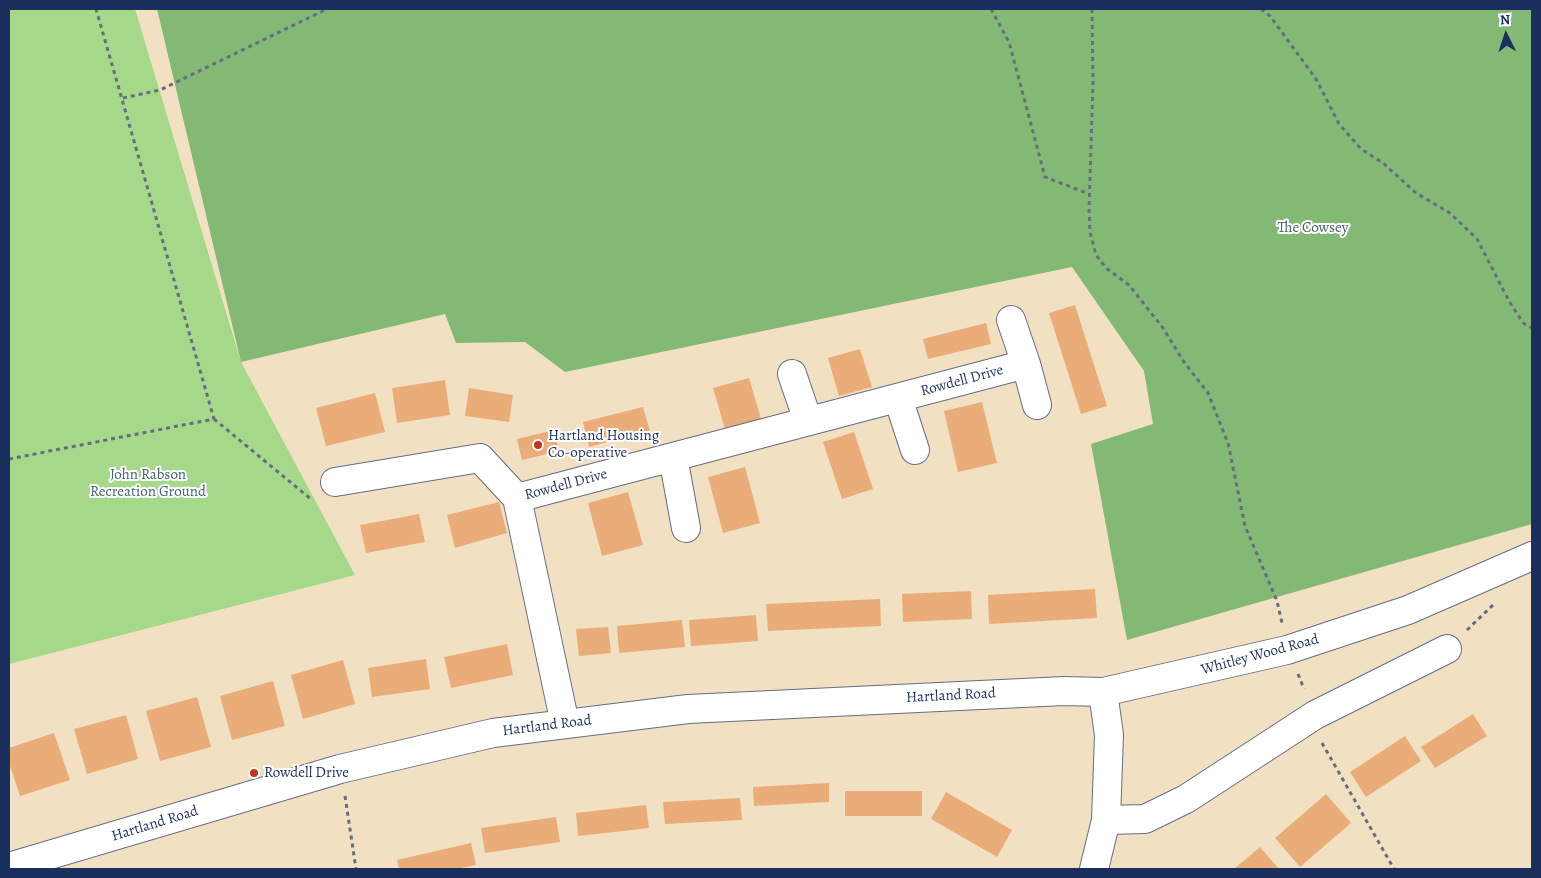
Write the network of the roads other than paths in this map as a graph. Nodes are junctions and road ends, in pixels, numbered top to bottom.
1 (1011, 320) dead end
2 (1026, 364) junction
3 (792, 374) dead end
4 (898, 398) junction
5 (1037, 405) dead end
6 (808, 421) junction
7 (915, 450) dead end
8 (673, 457) junction
9 (335, 482) dead end
10 (517, 498) junction
11 (686, 528) dead end
12 (1532, 556) edge
13 (1447, 649) road end
14 (1103, 692) junction
15 (565, 724) junction
16 (1106, 820) junction
17 (9, 867) edge
18 (1094, 869) edge

1 - 2 street
2 - 4 street, Rowdell Drive
2 - 5 street
3 - 6 street
4 - 6 street, Rowdell Drive
4 - 7 street
6 - 8 street, Rowdell Drive
8 - 10 street, Rowdell Drive
8 - 11 street
9 - 10 street, Rowdell Drive
10 - 15 street, Rowdell Drive
12 - 14 street, Whitley Wood Road
13 - 16 street
14 - 15 street, Hartland Road
14 - 16 street
15 - 17 street, Hartland Road
16 - 18 street

